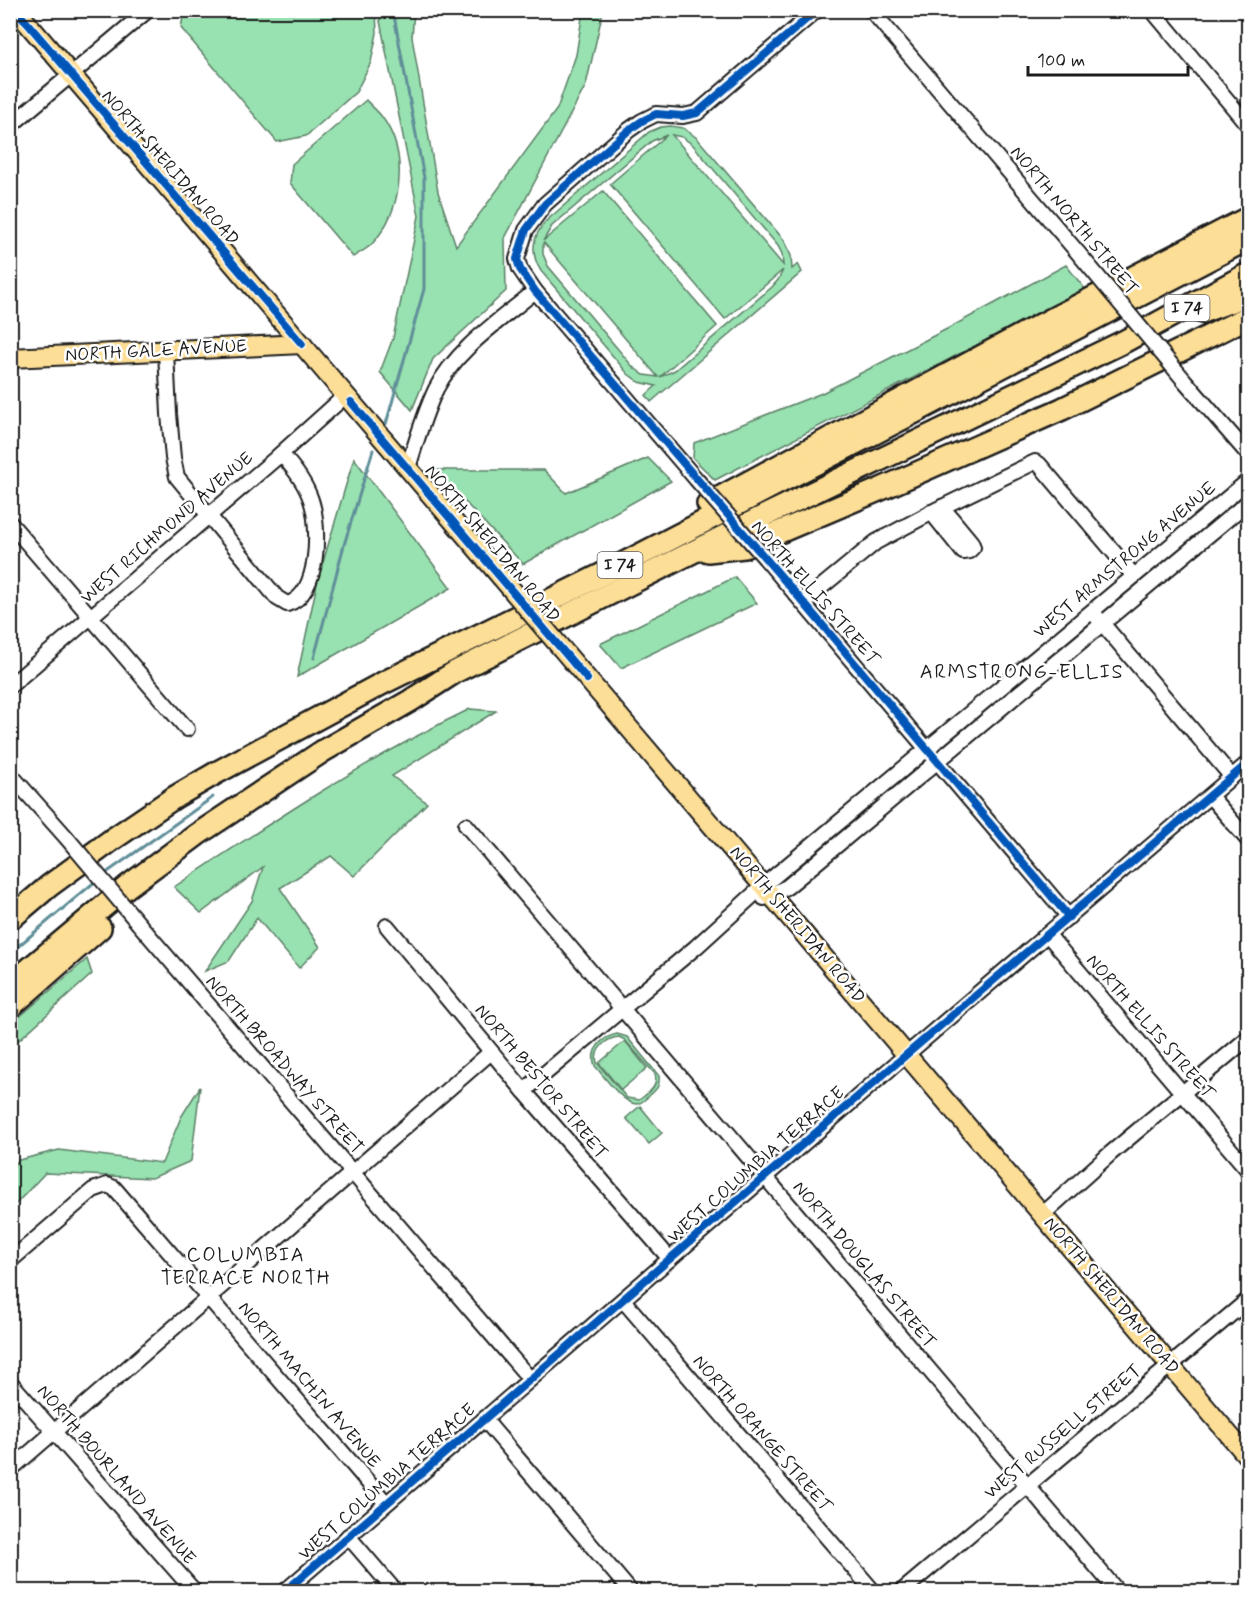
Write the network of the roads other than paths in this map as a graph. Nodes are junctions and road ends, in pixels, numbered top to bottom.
1 (16, 10) edge
2 (148, 10) edge
3 (818, 10) edge
4 (871, 10) edge
5 (1152, 10) edge
6 (71, 75) junction
7 (1248, 124) edge
8 (10, 126) edge
9 (1248, 218) edge
10 (1248, 240) edge
11 (1248, 274) edge
12 (536, 291) junction
13 (1248, 295) edge
14 (1248, 318) edge
15 (1125, 341) junction
16 (302, 344) junction
17 (166, 351) junction
18 (10, 358) edge
19 (345, 396) junction
20 (281, 453) junction
21 (1248, 454) edge
22 (408, 468) junction
23 (1248, 481) edge
24 (1248, 502) edge
25 (208, 517) junction
26 (10, 523) edge
27 (693, 553) junction
28 (609, 571) junction
29 (1134, 576) junction
30 (803, 602) junction
31 (1092, 611) junction
32 (91, 617) junction
33 (1102, 623) junction
34 (10, 686) edge
35 (187, 729) dead end
36 (928, 748) junction
37 (938, 760) junction
38 (1248, 763) edge
39 (10, 774) edge
40 (1232, 777) junction
41 (1210, 796) junction
42 (466, 825) dead end
43 (198, 834) junction
44 (1248, 840) edge
45 (768, 890) junction
46 (1070, 917) junction
47 (10, 919) edge
48 (387, 926) dead end
49 (1048, 935) junction
50 (10, 985) edge
51 (10, 1007) edge
52 (622, 1010) junction
53 (1248, 1038) edge
54 (491, 1052) junction
55 (906, 1055) junction
56 (524, 1091) junction
57 (1184, 1094) junction
58 (1248, 1170) edge
59 (353, 1173) junction
60 (765, 1177) junction
61 (1042, 1215) junction
62 (670, 1259) junction
63 (10, 1261) edge
64 (211, 1298) junction
65 (622, 1300) junction
66 (1248, 1300) edge
67 (1170, 1365) junction
68 (530, 1379) junction
69 (10, 1382) edge
70 (484, 1419) junction
71 (54, 1432) junction
72 (1248, 1457) edge
73 (10, 1470) edge
74 (1029, 1485) junction
75 (386, 1503) junction
76 (348, 1536) junction
77 (195, 1592) edge
78 (284, 1592) edge
79 (396, 1592) edge
80 (631, 1592) edge
81 (874, 1592) edge
82 (901, 1592) edge
83 (1118, 1592) edge

1 - 6 main road, NORTH SHERIDAN ROAD
2 - 6 street
3 - 12 street
4 - 21 street, NORTH NORTH STREET, bridge
5 - 7 street
6 - 8 street
6 - 16 main road, NORTH SHERIDAN ROAD
9 - 28 highway
10 - 28 highway, I 74
11 - 15 highway, I 74
12 - 22 street
12 - 30 street, NORTH ELLIS STREET, bridge
13 - 15 highway
14 - 27 highway
15 - 27 highway, I 74
16 - 17 main road, NORTH GALE AVENUE
16 - 19 main road, NORTH SHERIDAN ROAD
17 - 18 main road, NORTH GALE AVENUE
17 - 25 street
19 - 20 street, WEST RICHMOND AVENUE
19 - 22 main road, NORTH SHERIDAN ROAD
20 - 25 street, WEST RICHMOND AVENUE
20 - 25 street
22 - 45 main road, NORTH SHERIDAN ROAD, bridge
23 - 29 street, WEST ARMSTRONG AVENUE
24 - 33 street, WEST ARMSTRONG AVENUE
25 - 32 street, WEST RICHMOND AVENUE
26 - 32 street
27 - 43 highway, I 74
28 - 47 highway, I 74
29 - 30 street
29 - 31 street, WEST ARMSTRONG AVENUE
30 - 36 street, NORTH ELLIS STREET
31 - 33 street
31 - 36 street, WEST ARMSTRONG AVENUE
32 - 34 street, WEST RICHMOND AVENUE
32 - 35 street
33 - 37 street, WEST ARMSTRONG AVENUE
33 - 40 street
36 - 37 street, NORTH ELLIS STREET
36 - 45 street, WEST ARMSTRONG AVENUE
37 - 45 street, WEST ARMSTRONG AVENUE
37 - 46 street, NORTH ELLIS STREET
38 - 40 street, WEST COLUMBIA TERRACE
39 - 59 street, NORTH BROADWAY STREET, bridge
40 - 41 street, WEST COLUMBIA TERRACE
41 - 44 street
41 - 46 street, WEST COLUMBIA TERRACE
42 - 52 street, NORTH DOUGLAS STREET
43 - 50 highway, I 74
43 - 51 highway
45 - 52 street, WEST ARMSTRONG AVENUE
45 - 55 main road, NORTH SHERIDAN ROAD
46 - 49 street, WEST COLUMBIA TERRACE
48 - 54 street, NORTH BESTOR STREET
49 - 55 street, WEST COLUMBIA TERRACE
49 - 57 street, NORTH ELLIS STREET
52 - 56 street, WEST ARMSTRONG AVENUE
52 - 60 street, NORTH DOUGLAS STREET
53 - 57 street
54 - 56 street, NORTH BESTOR STREET
54 - 59 street
55 - 60 street, WEST COLUMBIA TERRACE
55 - 61 main road, NORTH SHERIDAN ROAD
56 - 62 street, NORTH BESTOR STREET
57 - 58 street, NORTH ELLIS STREET
57 - 61 street
59 - 64 street
59 - 68 street, NORTH BROADWAY STREET
60 - 62 street, WEST COLUMBIA TERRACE
60 - 74 street, NORTH DOUGLAS STREET
61 - 67 main road, NORTH SHERIDAN ROAD
62 - 65 street, WEST COLUMBIA TERRACE
63 - 64 street, NORTH MACHIN AVENUE
64 - 71 street
64 - 75 street, NORTH MACHIN AVENUE
65 - 68 street, WEST COLUMBIA TERRACE
65 - 81 street, NORTH ORANGE STREET
66 - 67 street, WEST RUSSELL STREET
67 - 72 main road, NORTH SHERIDAN ROAD
67 - 74 street, WEST RUSSELL STREET
68 - 70 street, WEST COLUMBIA TERRACE
69 - 71 street, NORTH BOURLAND AVENUE
70 - 75 street, WEST COLUMBIA TERRACE
70 - 80 street
71 - 73 street
71 - 77 street, NORTH BOURLAND AVENUE
74 - 82 street, WEST RUSSELL STREET
74 - 83 street, NORTH DOUGLAS STREET
75 - 76 street, WEST COLUMBIA TERRACE
76 - 78 street, WEST COLUMBIA TERRACE
76 - 79 street

